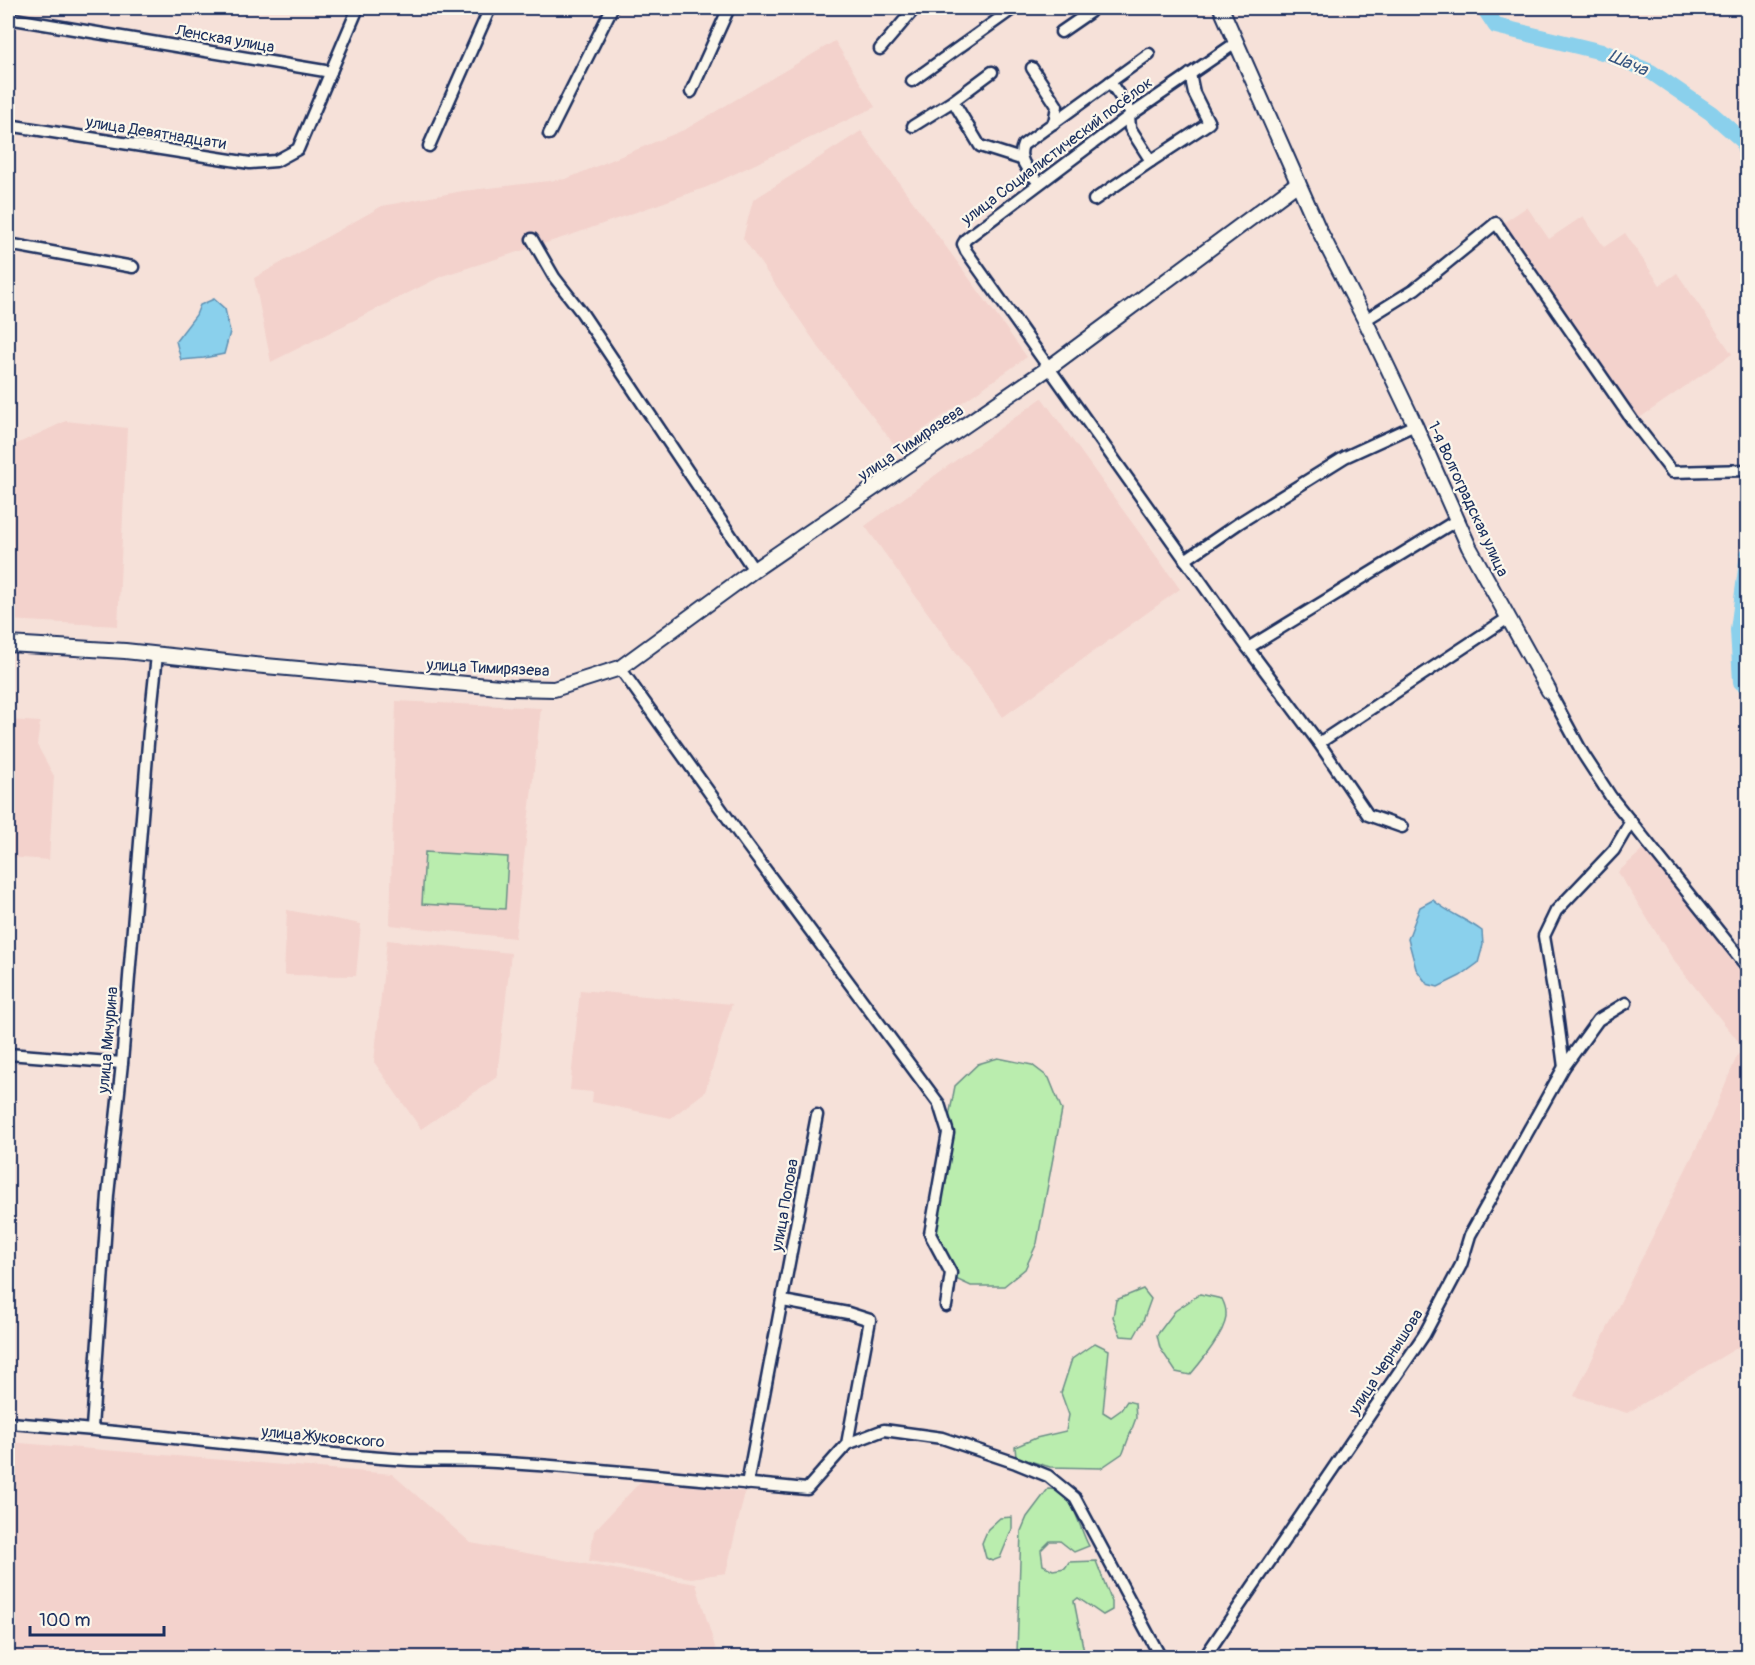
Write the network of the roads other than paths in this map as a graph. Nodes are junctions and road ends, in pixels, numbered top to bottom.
1 (358, 8) edge
2 (490, 8) edge
3 (612, 8) edge
4 (729, 8) edge
5 (915, 8) edge
6 (1014, 8) edge
7 (1221, 8) edge
8 (1091, 9) edge
9 (8, 18) edge
10 (1061, 32) dead end
11 (1237, 42) junction
12 (880, 49) dead end
13 (1149, 54) dead end
14 (1032, 68) dead end
15 (331, 72) junction
16 (992, 72) dead end
17 (1190, 74) junction
18 (912, 81) dead end
19 (1110, 82) junction
20 (691, 92) dead end
21 (953, 101) junction
22 (1130, 115) junction
23 (1054, 123) junction
24 (8, 125) edge
25 (913, 126) dead end
26 (549, 134) dead end
27 (429, 146) dead end
28 (1021, 159) junction
29 (1151, 161) junction
30 (1040, 183) junction
31 (1298, 183) junction
32 (1094, 200) dead end
33 (532, 239) dead end
34 (8, 244) edge
35 (134, 267) dead end
36 (1365, 320) junction
37 (1050, 367) junction
38 (1415, 425) junction
39 (1744, 470) edge
40 (1457, 520) junction
41 (1185, 560) junction
42 (754, 570) junction
43 (1508, 618) junction
44 (8, 644) edge
45 (1248, 648) junction
46 (157, 655) junction
47 (620, 668) junction
48 (1549, 691) joint
49 (1319, 743) junction
50 (1631, 821) junction
51 (1402, 827) dead end
52 (1748, 968) edge
53 (1626, 1003) dead end
54 (8, 1054) edge
55 (122, 1063) junction
56 (1564, 1067) junction
57 (817, 1115) dead end
58 (783, 1301) junction
59 (946, 1306) dead end
60 (8, 1423) edge
61 (92, 1428) junction
62 (847, 1444) junction
63 (747, 1484) junction
64 (1161, 1658) edge
65 (1204, 1658) edge

1 - 15 street
2 - 27 street
3 - 26 street
4 - 20 street
5 - 12 street
6 - 18 street
7 - 11 street, 1-я Волгоградская улица
8 - 10 street
9 - 15 street, Ленская улица
11 - 17 street, улица Социалистический посёлок
11 - 31 street, 1-я Волгоградская улица
13 - 19 street
14 - 23 street
15 - 24 street, улица Девятнадцати
16 - 21 street
17 - 22 street, улица Социалистический посёлок
17 - 29 street
19 - 22 street
19 - 23 street
21 - 25 street
21 - 28 street
22 - 29 street
22 - 30 street, улица Социалистический посёлок
23 - 28 street
28 - 30 street
29 - 32 street
30 - 37 street, улица Социалистический посёлок
31 - 36 street, 1-я Волгоградская улица
31 - 37 street
33 - 42 street
34 - 35 street
36 - 38 street, 1-я Волгоградская улица
36 - 39 street
37 - 41 street, улица Социалистический посёлок
37 - 42 street, улица Тимирязева
38 - 40 street, 1-я Волгоградская улица
38 - 41 street
40 - 43 street, 1-я Волгоградская улица
40 - 45 street
41 - 45 street, улица Социалистический посёлок
42 - 47 street, улица Тимирязева
43 - 48 street, 1-я Волгоградская улица
43 - 49 street
44 - 46 street, улица Тимирязева
45 - 49 street, улица Социалистический посёлок
46 - 47 street, улица Тимирязева
46 - 55 street, улица Мичурина
47 - 59 street
48 - 50 street, 1-я Волгоградская улица
49 - 51 street, улица Социалистический посёлок
50 - 52 street, 1-я Волгоградская улица
50 - 56 street
53 - 56 street, улица Чернышова
54 - 55 street
55 - 61 street, улица Мичурина
56 - 65 street, улица Чернышова
57 - 58 street, улица Попова
58 - 62 street
58 - 63 street, улица Попова
60 - 61 street, улица Жуковского
61 - 63 street, улица Жуковского
62 - 63 street, улица Жуковского
62 - 64 street

